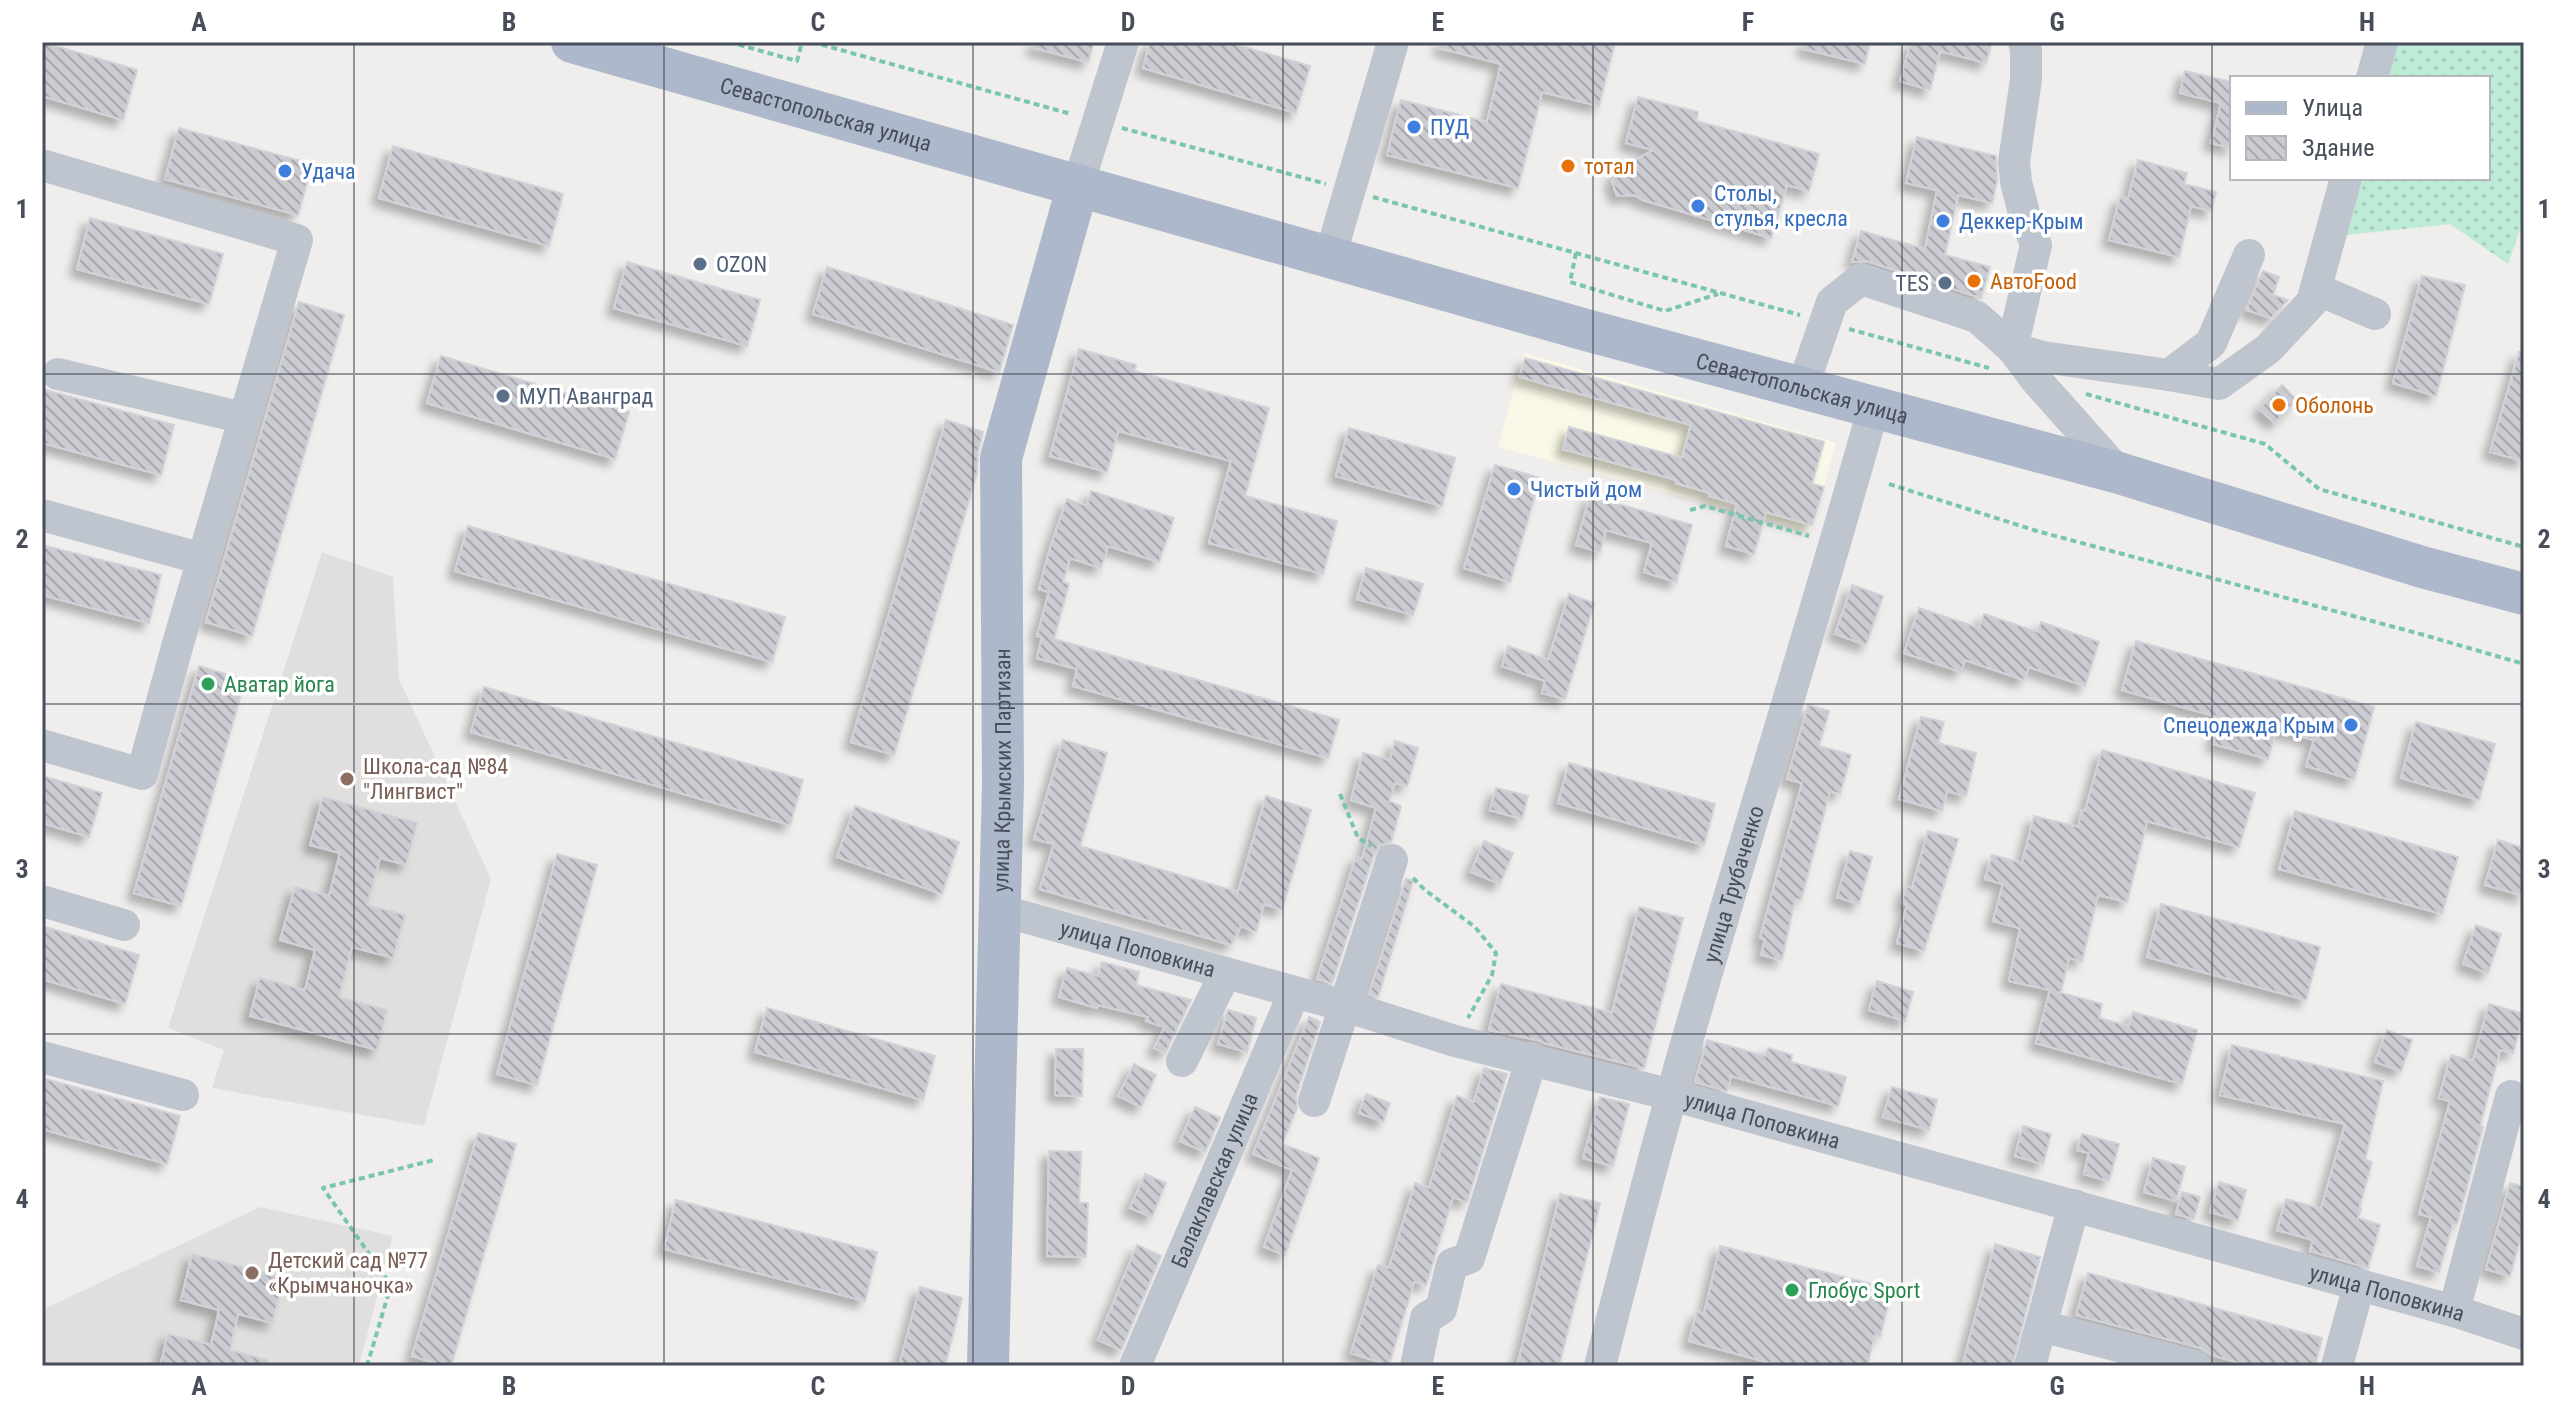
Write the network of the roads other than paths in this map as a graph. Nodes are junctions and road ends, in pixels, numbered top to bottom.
1 (572, 42) edge
2 (1123, 42) edge
3 (1393, 42) edge
4 (2024, 42) edge
5 (2382, 42) edge
6 (2373, 76) edge
7 (42, 165) edge
8 (2345, 180) edge
9 (1078, 185) junction
10 (2249, 255) dead end
11 (1330, 257) junction
12 (2316, 289) junction
13 (2375, 314) dead end
14 (2001, 358) junction
15 (58, 374) dead end
16 (2169, 375) junction
17 (1803, 386) junction
18 (1874, 406) junction
19 (244, 418) junction
20 (2119, 473) junction
21 (42, 515) edge
22 (203, 559) junction
23 (2524, 594) edge
24 (42, 745) edge
25 (1392, 860) road end
26 (42, 901) edge
27 (999, 910) junction
28 (124, 925) dead end
29 (1225, 974) junction
30 (1294, 993) junction
31 (1345, 1006) junction
32 (42, 1057) edge
33 (1532, 1058) junction
34 (1182, 1061) dead end
35 (183, 1095) dead end
36 (1672, 1095) junction
37 (2511, 1096) dead end
38 (1314, 1101) dead end
39 (2074, 1205) junction
40 (2359, 1285) junction
41 (2454, 1311) junction
42 (2041, 1326) junction
43 (2524, 1334) edge
44 (988, 1366) edge
45 (1135, 1366) edge
46 (1416, 1366) edge
47 (1600, 1366) edge
48 (2030, 1366) edge
49 (2196, 1366) edge
50 (2337, 1366) edge

1 - 9 main road, Севастопольская улица
2 - 9 street
3 - 11 street
4 - 14 street
5 - 6 street
7 - 19 street
8 - 12 street
9 - 11 main road, Севастопольская улица
9 - 27 main road, улица Крымских Партизан
10 - 16 street
11 - 17 main road, Севастопольская улица
12 - 13 street
12 - 16 street
14 - 16 street
14 - 17 street
14 - 20 street
15 - 19 street
17 - 18 main road, Севастопольская улица
18 - 20 main road, Севастопольская улица
18 - 36 street, улица Трубаченко
19 - 22 street
20 - 23 main road, Севастопольская улица
21 - 22 street
22 - 24 street
25 - 31 street
26 - 28 street
27 - 29 street, улица Поповкина
27 - 44 main road, улица Крымских Партизан
29 - 30 street, улица Поповкина
29 - 34 street
30 - 31 street, улица Поповкина
30 - 45 street, Балаклавская улица
31 - 33 street, улица Поповкина
31 - 38 street
32 - 35 street
33 - 36 street, улица Поповкина
33 - 46 street
36 - 39 street, улица Поповкина
36 - 47 street, улица Трубаченко
37 - 41 street
39 - 40 street, улица Поповкина
39 - 42 street
40 - 41 street, улица Поповкина
40 - 50 street
41 - 43 street, улица Поповкина
42 - 48 street
42 - 49 street

